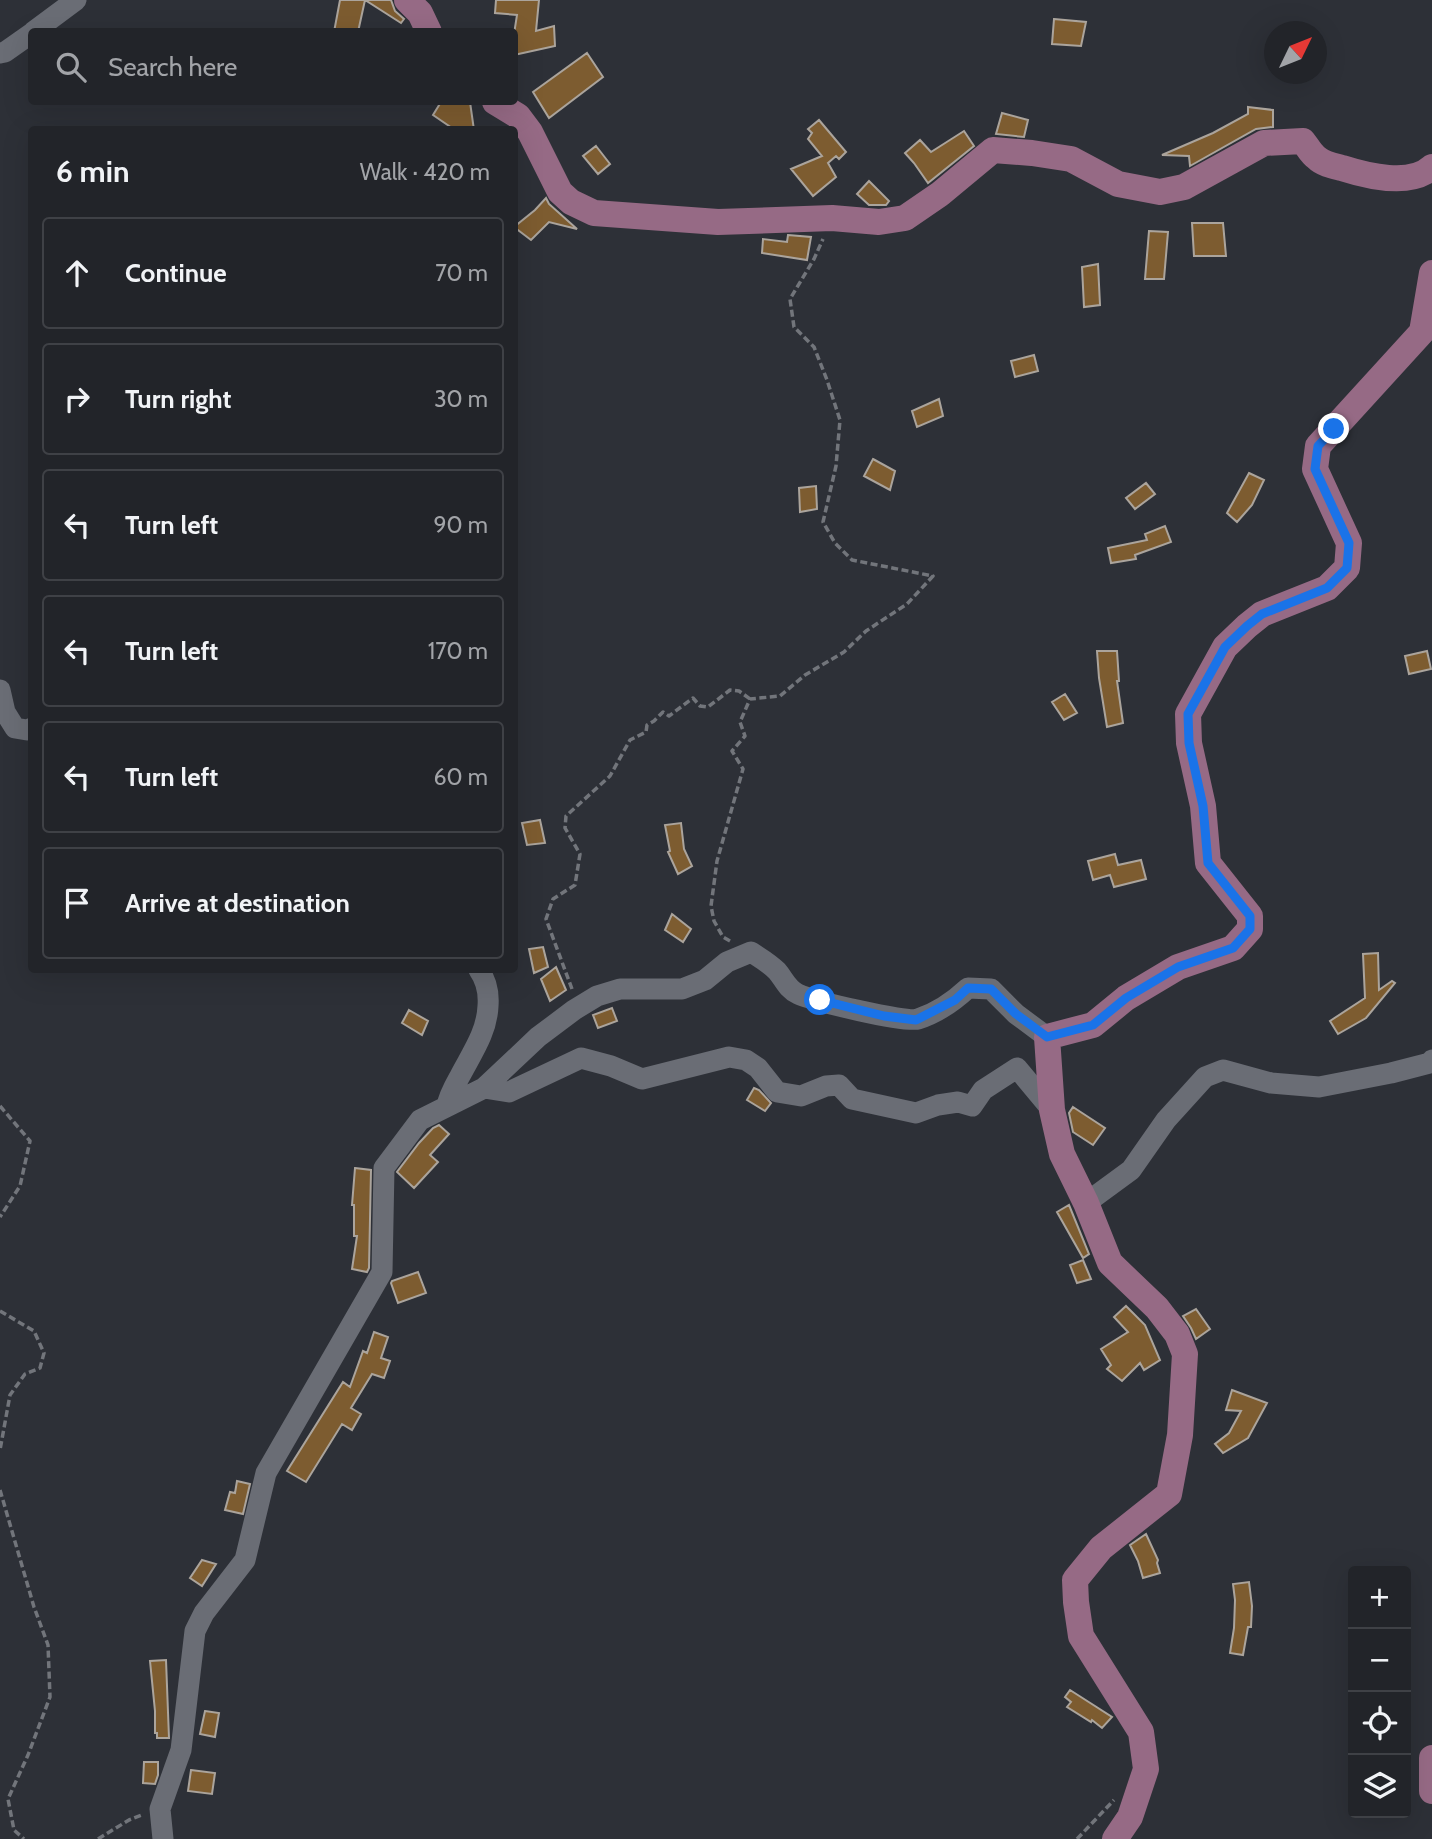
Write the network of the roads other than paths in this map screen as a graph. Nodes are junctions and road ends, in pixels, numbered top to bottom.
1 (76, 0) edge
2 (407, 0) edge
3 (38, 28) edge
4 (427, 28) edge
5 (28, 35) edge
6 (0, 53) edge
7 (500, 105) edge
8 (1432, 167) edge
9 (1432, 273) edge
10 (0, 690) edge
11 (28, 730) edge
12 (480, 973) edge
13 (1047, 1037) junction
14 (1432, 1060) edge
15 (484, 1088) junction
16 (447, 1106) junction
17 (1052, 1110) junction
18 (1086, 1203) junction
19 (1432, 1758) edge
20 (1432, 1791) edge
21 (163, 1839) edge
22 (1115, 1839) edge

1 - 3 street
2 - 4 main road
5 - 6 street
7 - 8 main road
9 - 13 main road
10 - 11 street
12 - 16 street
13 - 15 street
13 - 17 main road
14 - 18 street
15 - 16 street
15 - 17 street
16 - 21 street
17 - 18 main road
18 - 22 main road
19 - 20 main road

